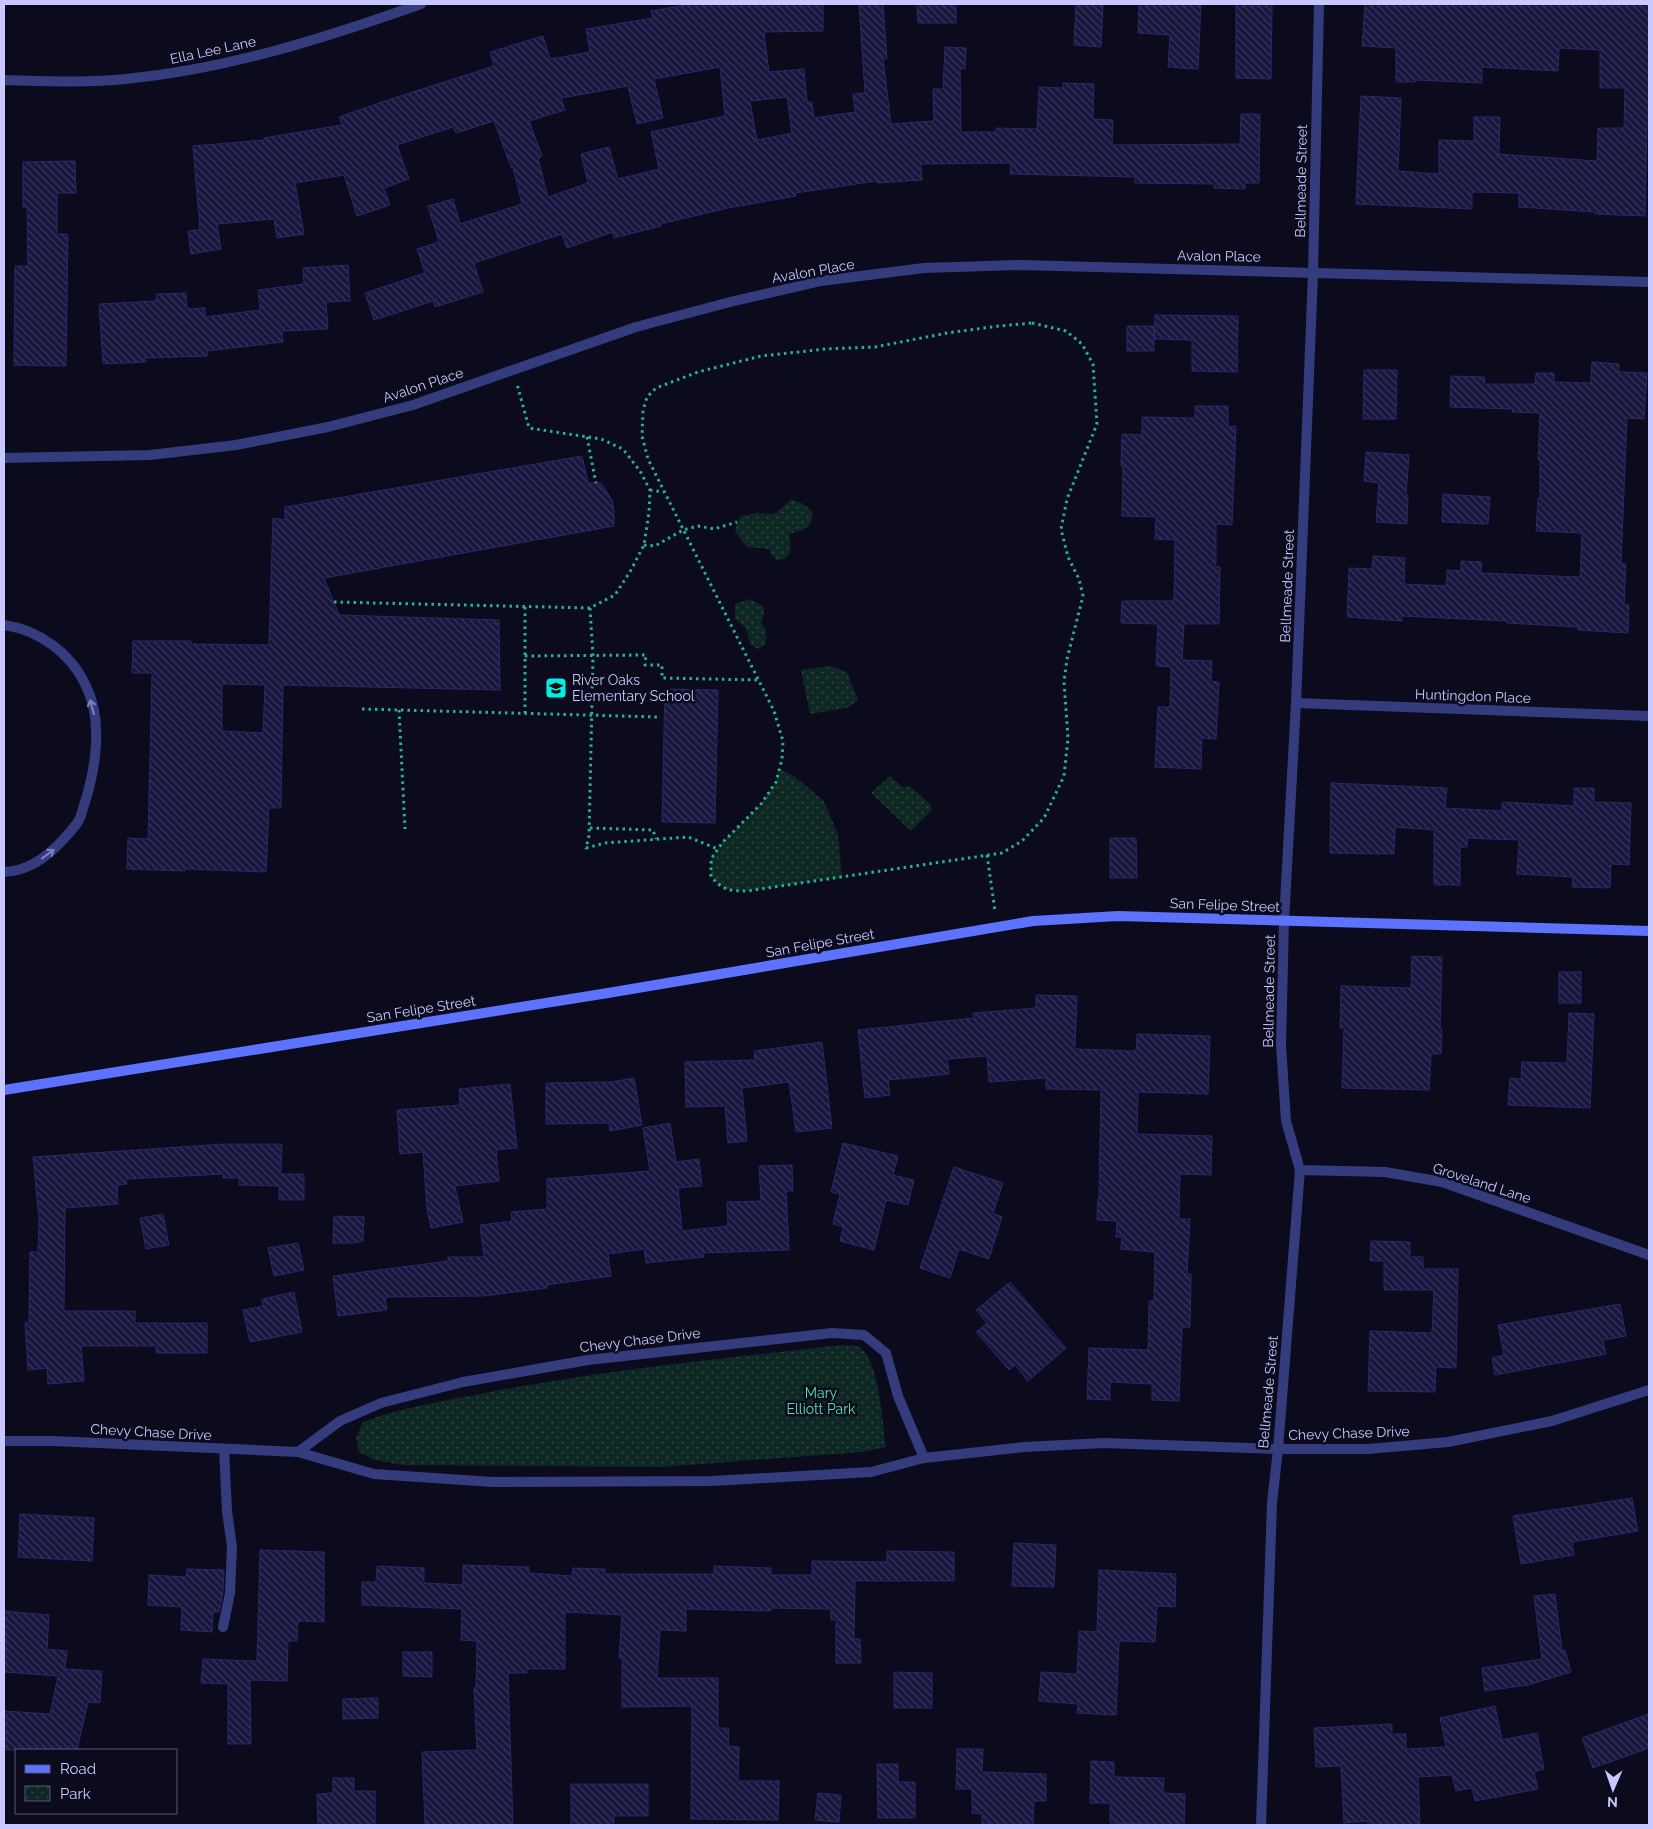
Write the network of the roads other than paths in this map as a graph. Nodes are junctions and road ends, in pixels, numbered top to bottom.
1 (421, 4) edge
2 (1319, 4) edge
3 (4, 80) edge
4 (1313, 273) junction
5 (1649, 282) edge
6 (4, 458) edge
7 (4, 626) edge
8 (1296, 703) junction
9 (1649, 716) edge
10 (4, 872) edge
11 (1284, 921) junction
12 (1649, 931) edge
13 (4, 1090) edge
14 (1300, 1170) junction
15 (1649, 1255) edge
16 (1649, 1390) edge
17 (4, 1441) edge
18 (224, 1449) junction
19 (1278, 1449) junction
20 (298, 1452) junction
21 (924, 1458) junction
22 (223, 1627) dead end
23 (1261, 1825) edge

1 - 3 street, Ella Lee Lane
2 - 4 street, Bellmeade Street
4 - 5 street, Avalon Place
4 - 6 street, Avalon Place
4 - 8 street, Bellmeade Street
10 -> 7 street
8 - 9 street, Huntingdon Place
8 - 11 street, Bellmeade Street
11 - 12 main road, San Felipe Street
11 - 13 main road, San Felipe Street
11 - 14 street, Bellmeade Street
14 - 15 street, Groveland Lane
14 - 19 street, Bellmeade Street
16 - 19 street, Chevy Chase Drive
17 - 18 street, Chevy Chase Drive
18 - 20 street, Chevy Chase Drive
18 - 22 street
19 - 21 street, Chevy Chase Drive
19 - 23 street, Bellmeade Street
20 - 21 street, Chevy Chase Drive
20 - 21 street, Chevy Chase Drive

